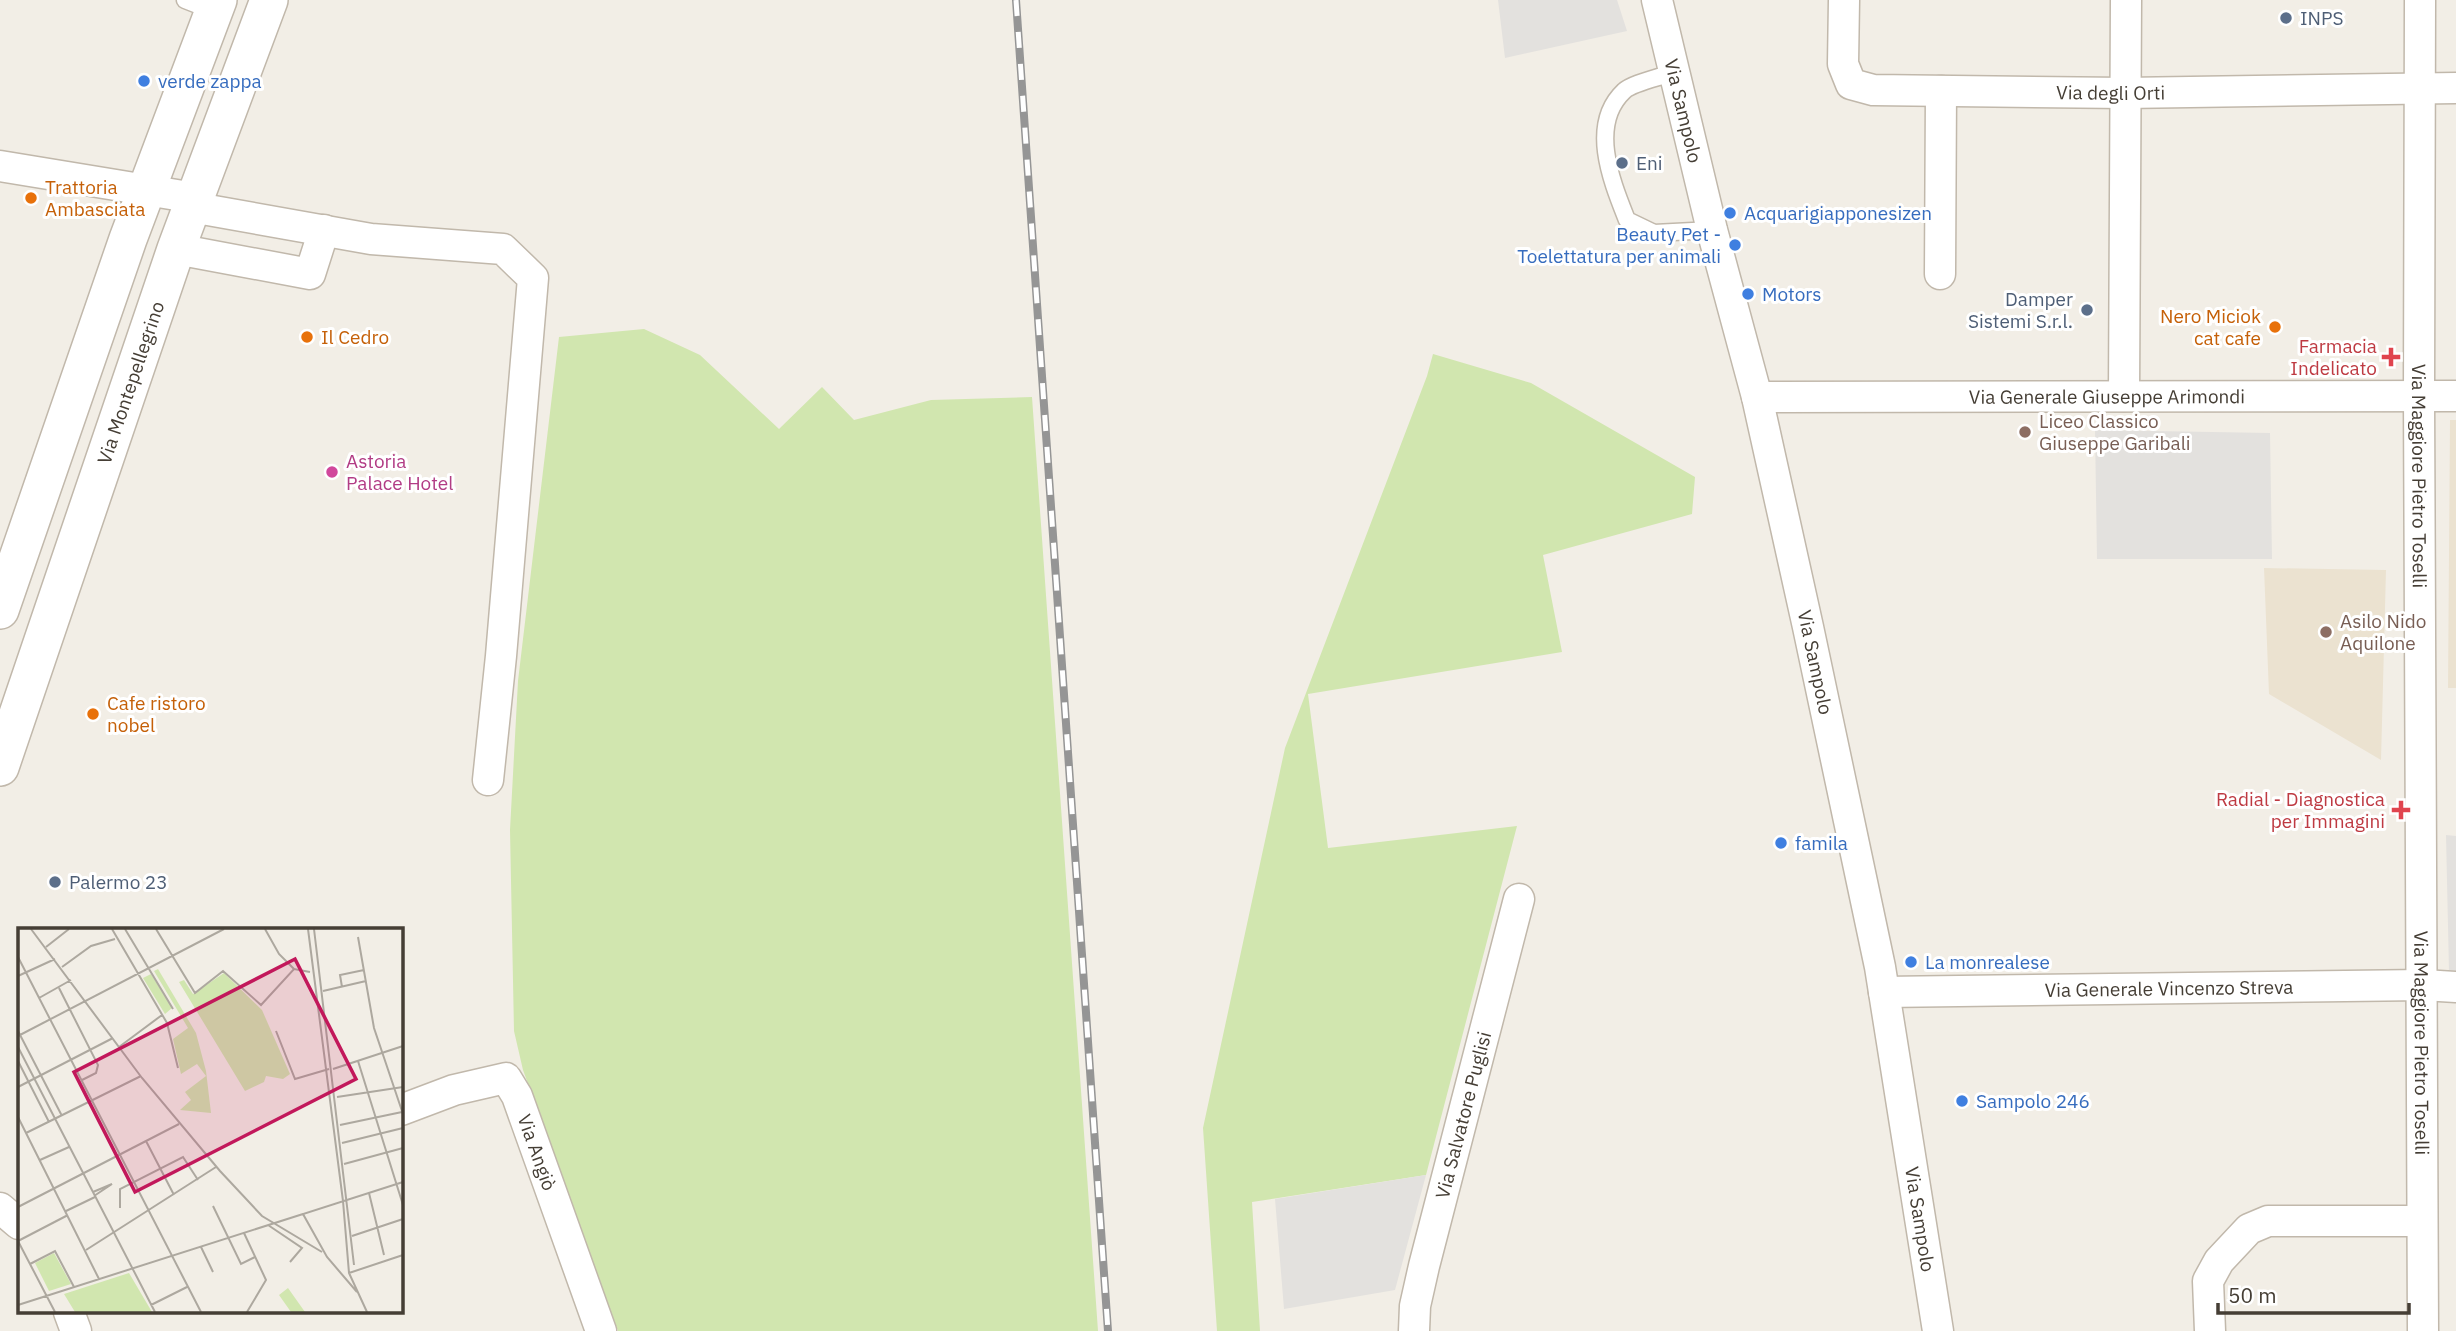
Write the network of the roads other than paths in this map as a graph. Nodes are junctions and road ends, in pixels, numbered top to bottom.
1 (269, 0) edge
2 (1657, 0) edge
3 (1844, 0) edge
4 (2126, 0) edge
5 (2420, 0) edge
6 (206, 4) edge
7 (1674, 72) junction
8 (2421, 87) junction
9 (2456, 88) edge
10 (1941, 91) junction
11 (2125, 93) junction
12 (0, 166) edge
13 (146, 190) junction
14 (193, 203) junction
15 (324, 230) junction
16 (1712, 230) junction
17 (176, 249) junction
18 (1940, 274) dead end
19 (2124, 396) junction
20 (2419, 396) junction
21 (2456, 396) edge
22 (1757, 397) junction
23 (0, 610) edge
24 (0, 767) edge
25 (488, 780) dead end
26 (1519, 899) dead end
27 (2423, 985) junction
28 (2456, 986) edge
29 (1884, 992) junction
30 (402, 1110) edge
31 (0, 1208) edge
32 (2421, 1221) junction
33 (18, 1223) edge
34 (70, 1314) edge
35 (76, 1331) edge
36 (601, 1331) edge
37 (1414, 1331) edge
38 (1938, 1331) edge
39 (2210, 1331) edge
40 (2423, 1331) edge

1 - 14 street, Via Montepellegrino
2 - 7 street, Via Sampolo
3 - 10 street, Via degli Orti
4 - 11 street
5 - 8 street, Via Maggiore Pietro Toselli
6 - 13 street
7 - 16 street, Via Sampolo
7 - 16 lane
8 - 9 street, Via degli Orti
8 - 11 street, Via degli Orti
8 - 20 street, Via Maggiore Pietro Toselli
10 - 11 street, Via degli Orti
10 - 18 street
11 - 19 street
12 - 13 street
13 - 14 street
13 - 23 street
14 - 15 street
14 - 17 street, Via Montepellegrino
15 - 17 street
15 - 25 street
16 - 22 street, Via Sampolo
17 - 24 street, Via Montepellegrino
19 - 20 street, Via Generale Giuseppe Arimondi
19 - 22 street, Via Generale Giuseppe Arimondi
20 - 21 street, Via Generale Giuseppe Arimondi
20 - 27 street, Via Maggiore Pietro Toselli
22 - 29 street, Via Sampolo
26 - 37 street, Via Salvatore Puglisi
27 - 28 street, Via Generale Vincenzo Streva
27 - 29 street, Via Generale Vincenzo Streva
27 - 32 street, Via Maggiore Pietro Toselli
29 - 38 street, Via Sampolo
30 - 36 street, Via Angiò
31 - 33 street
32 - 39 street
32 - 40 street, Via Maggiore Pietro Toselli
34 - 35 street

